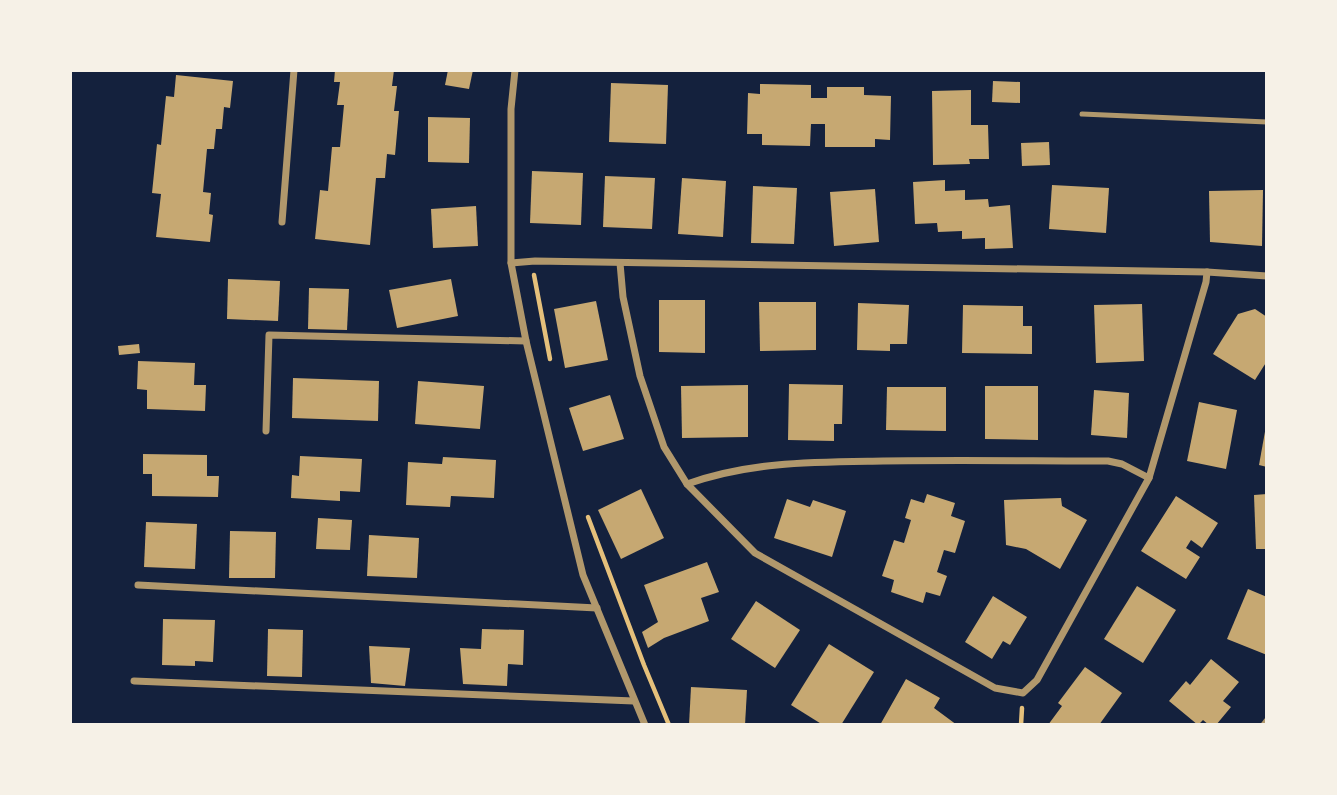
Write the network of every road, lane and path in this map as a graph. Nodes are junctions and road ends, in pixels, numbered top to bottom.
1 (295, 70) edge
2 (515, 70) edge
3 (1082, 114) dead end
4 (1267, 122) edge
5 (282, 222) dead end
6 (535, 261) junction
7 (510, 263) junction
8 (620, 263) junction
9 (1207, 272) junction
10 (1267, 276) edge
11 (526, 341) junction
12 (551, 369) dead end
13 (266, 431) dead end
14 (1149, 478) junction
15 (687, 484) junction
16 (585, 509) dead end
17 (138, 585) dead end
18 (597, 608) junction
19 (134, 681) dead end
20 (634, 701) junction
21 (645, 725) edge
22 (669, 725) edge

1 - 5 street
2 - 7 street
3 - 4 lane
6 - 7 street
6 - 8 street
6 - 12 path
7 - 11 street
8 - 9 street
8 - 15 street
9 - 10 street
9 - 14 street
11 - 13 street
11 - 18 street
14 - 15 street
14 - 15 street
16 - 22 path
17 - 18 street
18 - 20 street
19 - 20 street
20 - 21 street

